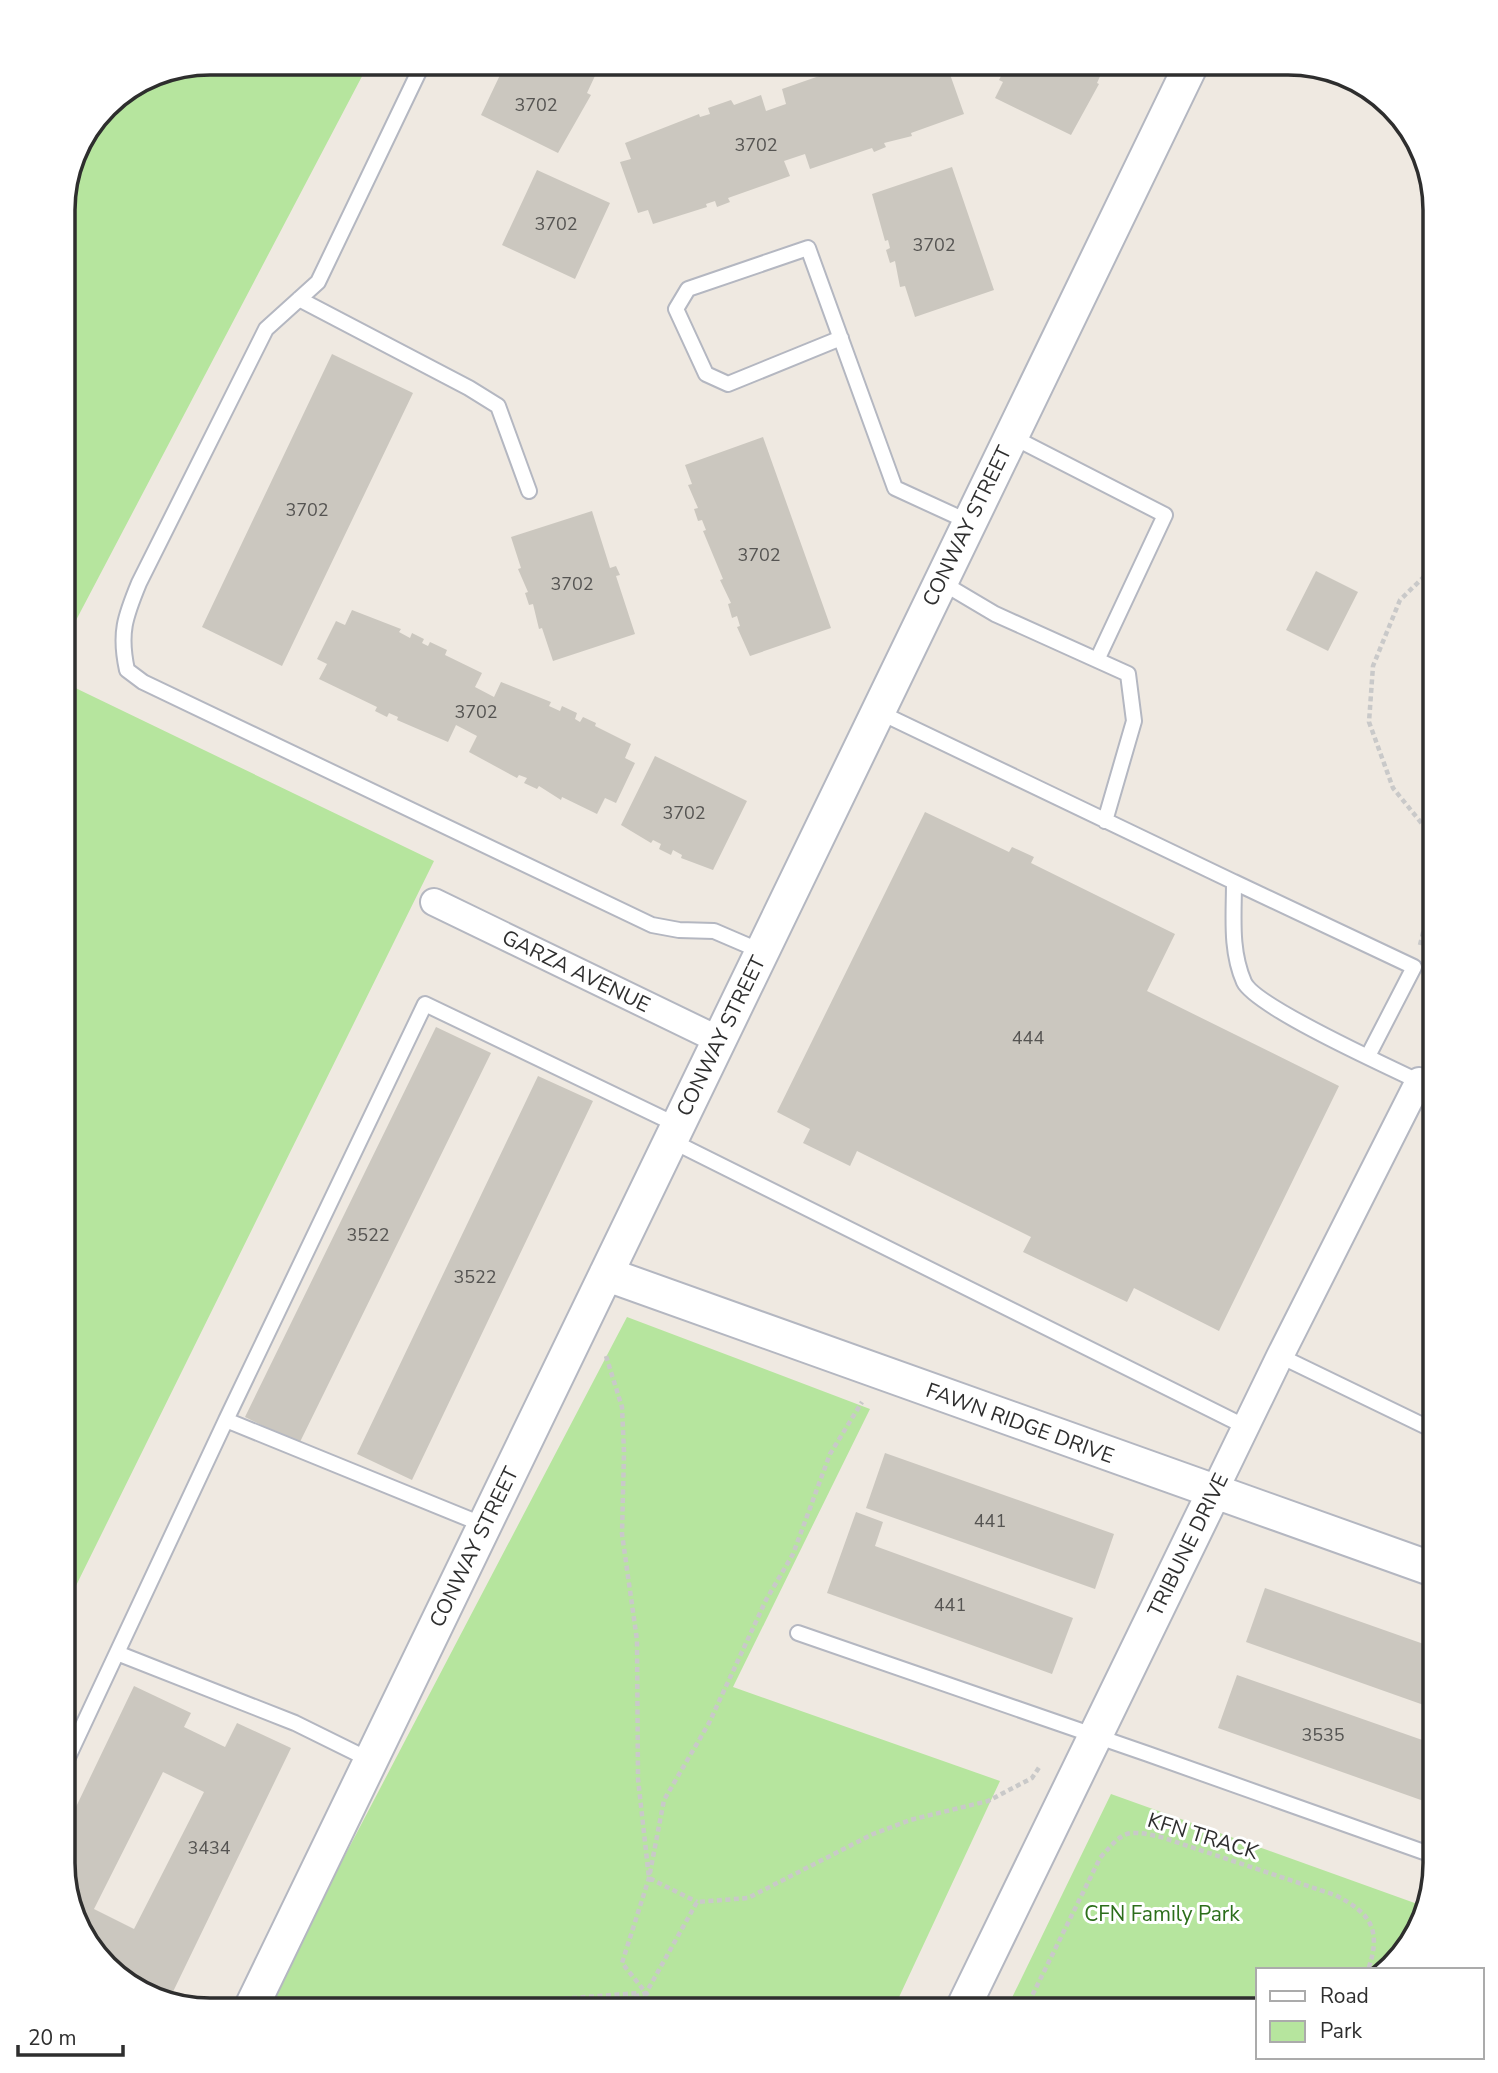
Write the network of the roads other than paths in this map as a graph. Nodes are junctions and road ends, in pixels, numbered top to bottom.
1 (417, 76) edge
2 (1186, 76) edge
3 (299, 299) junction
4 (841, 338) junction
5 (1011, 436) junction
6 (529, 491) dead end
7 (969, 522) junction
8 (940, 581) junction
9 (1097, 660) junction
10 (877, 711) junction
11 (1105, 821) junction
12 (1234, 882) junction
13 (434, 902) dead end
14 (763, 952) junction
15 (719, 1040) junction
16 (1368, 1056) junction
17 (1423, 1083) edge
18 (1423, 1092) edge
19 (673, 1132) junction
20 (606, 1274) junction
21 (1280, 1356) junction
22 (226, 1420) junction
23 (1423, 1425) edge
24 (1246, 1427) junction
25 (1214, 1492) junction
26 (484, 1525) junction
27 (1423, 1566) edge
28 (798, 1633) dead end
29 (117, 1653) junction
30 (1080, 1731) junction
31 (75, 1743) edge
32 (372, 1761) junction
33 (1423, 1852) edge
34 (256, 1997) edge
35 (967, 1998) edge

1 - 3 lane
2 - 5 street, CONWAY STREET
3 - 6 lane
3 - 14 lane
4 - 4 lane
4 - 7 lane
5 - 7 street, CONWAY STREET
5 - 9 lane
7 - 8 street, CONWAY STREET
8 - 9 lane
8 - 10 street, CONWAY STREET
9 - 11 lane
10 - 11 lane
10 - 14 street, CONWAY STREET
11 - 12 lane
12 - 16 lane
12 - 16 lane
13 - 15 street, GARZA AVENUE
14 - 15 street, CONWAY STREET
15 - 19 street, CONWAY STREET
16 - 17 lane
18 - 21 street, TRIBUNE DRIVE
19 - 20 street, CONWAY STREET
19 - 22 lane
19 - 24 lane
20 - 25 street, FAWN RIDGE DRIVE
20 - 26 street, CONWAY STREET
21 - 23 lane
21 - 24 street, TRIBUNE DRIVE
22 - 26 lane
22 - 29 lane
24 - 25 street, TRIBUNE DRIVE
25 - 27 street, FAWN RIDGE DRIVE
25 - 30 street, TRIBUNE DRIVE
26 - 32 street, CONWAY STREET
28 - 30 lane
29 - 31 lane
29 - 32 lane
30 - 33 lane
30 - 35 street, TRIBUNE DRIVE
32 - 34 street, CONWAY STREET

